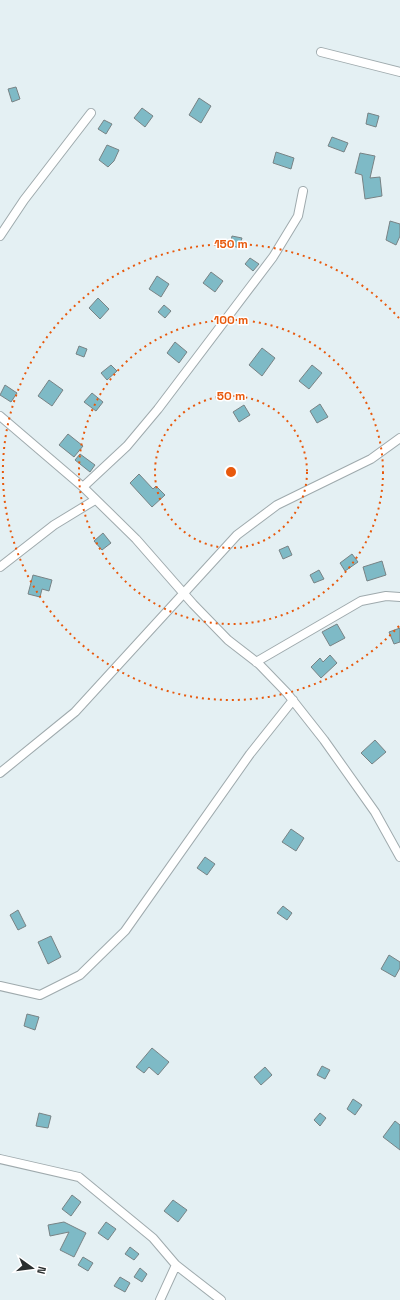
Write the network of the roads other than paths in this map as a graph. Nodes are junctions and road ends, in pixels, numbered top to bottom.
1 (321, 52) dead end
2 (400, 72) edge
3 (91, 113) dead end
4 (303, 191) dead end
5 (0, 236) edge
6 (0, 416) edge
7 (400, 438) edge
8 (83, 487) junction
9 (95, 500) junction
10 (0, 567) edge
11 (182, 593) junction
12 (400, 597) edge
13 (256, 662) junction
14 (292, 700) junction
15 (0, 772) edge
16 (400, 856) edge
17 (0, 986) edge
18 (0, 1159) edge
19 (176, 1265) junction
20 (160, 1300) edge
21 (221, 1300) edge

1 - 2 street
3 - 5 street
4 - 8 street
6 - 8 street
7 - 11 street
8 - 9 street
9 - 10 street
9 - 11 street
11 - 13 street
11 - 15 street
12 - 13 street
13 - 14 street
14 - 16 street
14 - 17 street
18 - 19 street
19 - 20 street
19 - 21 street

